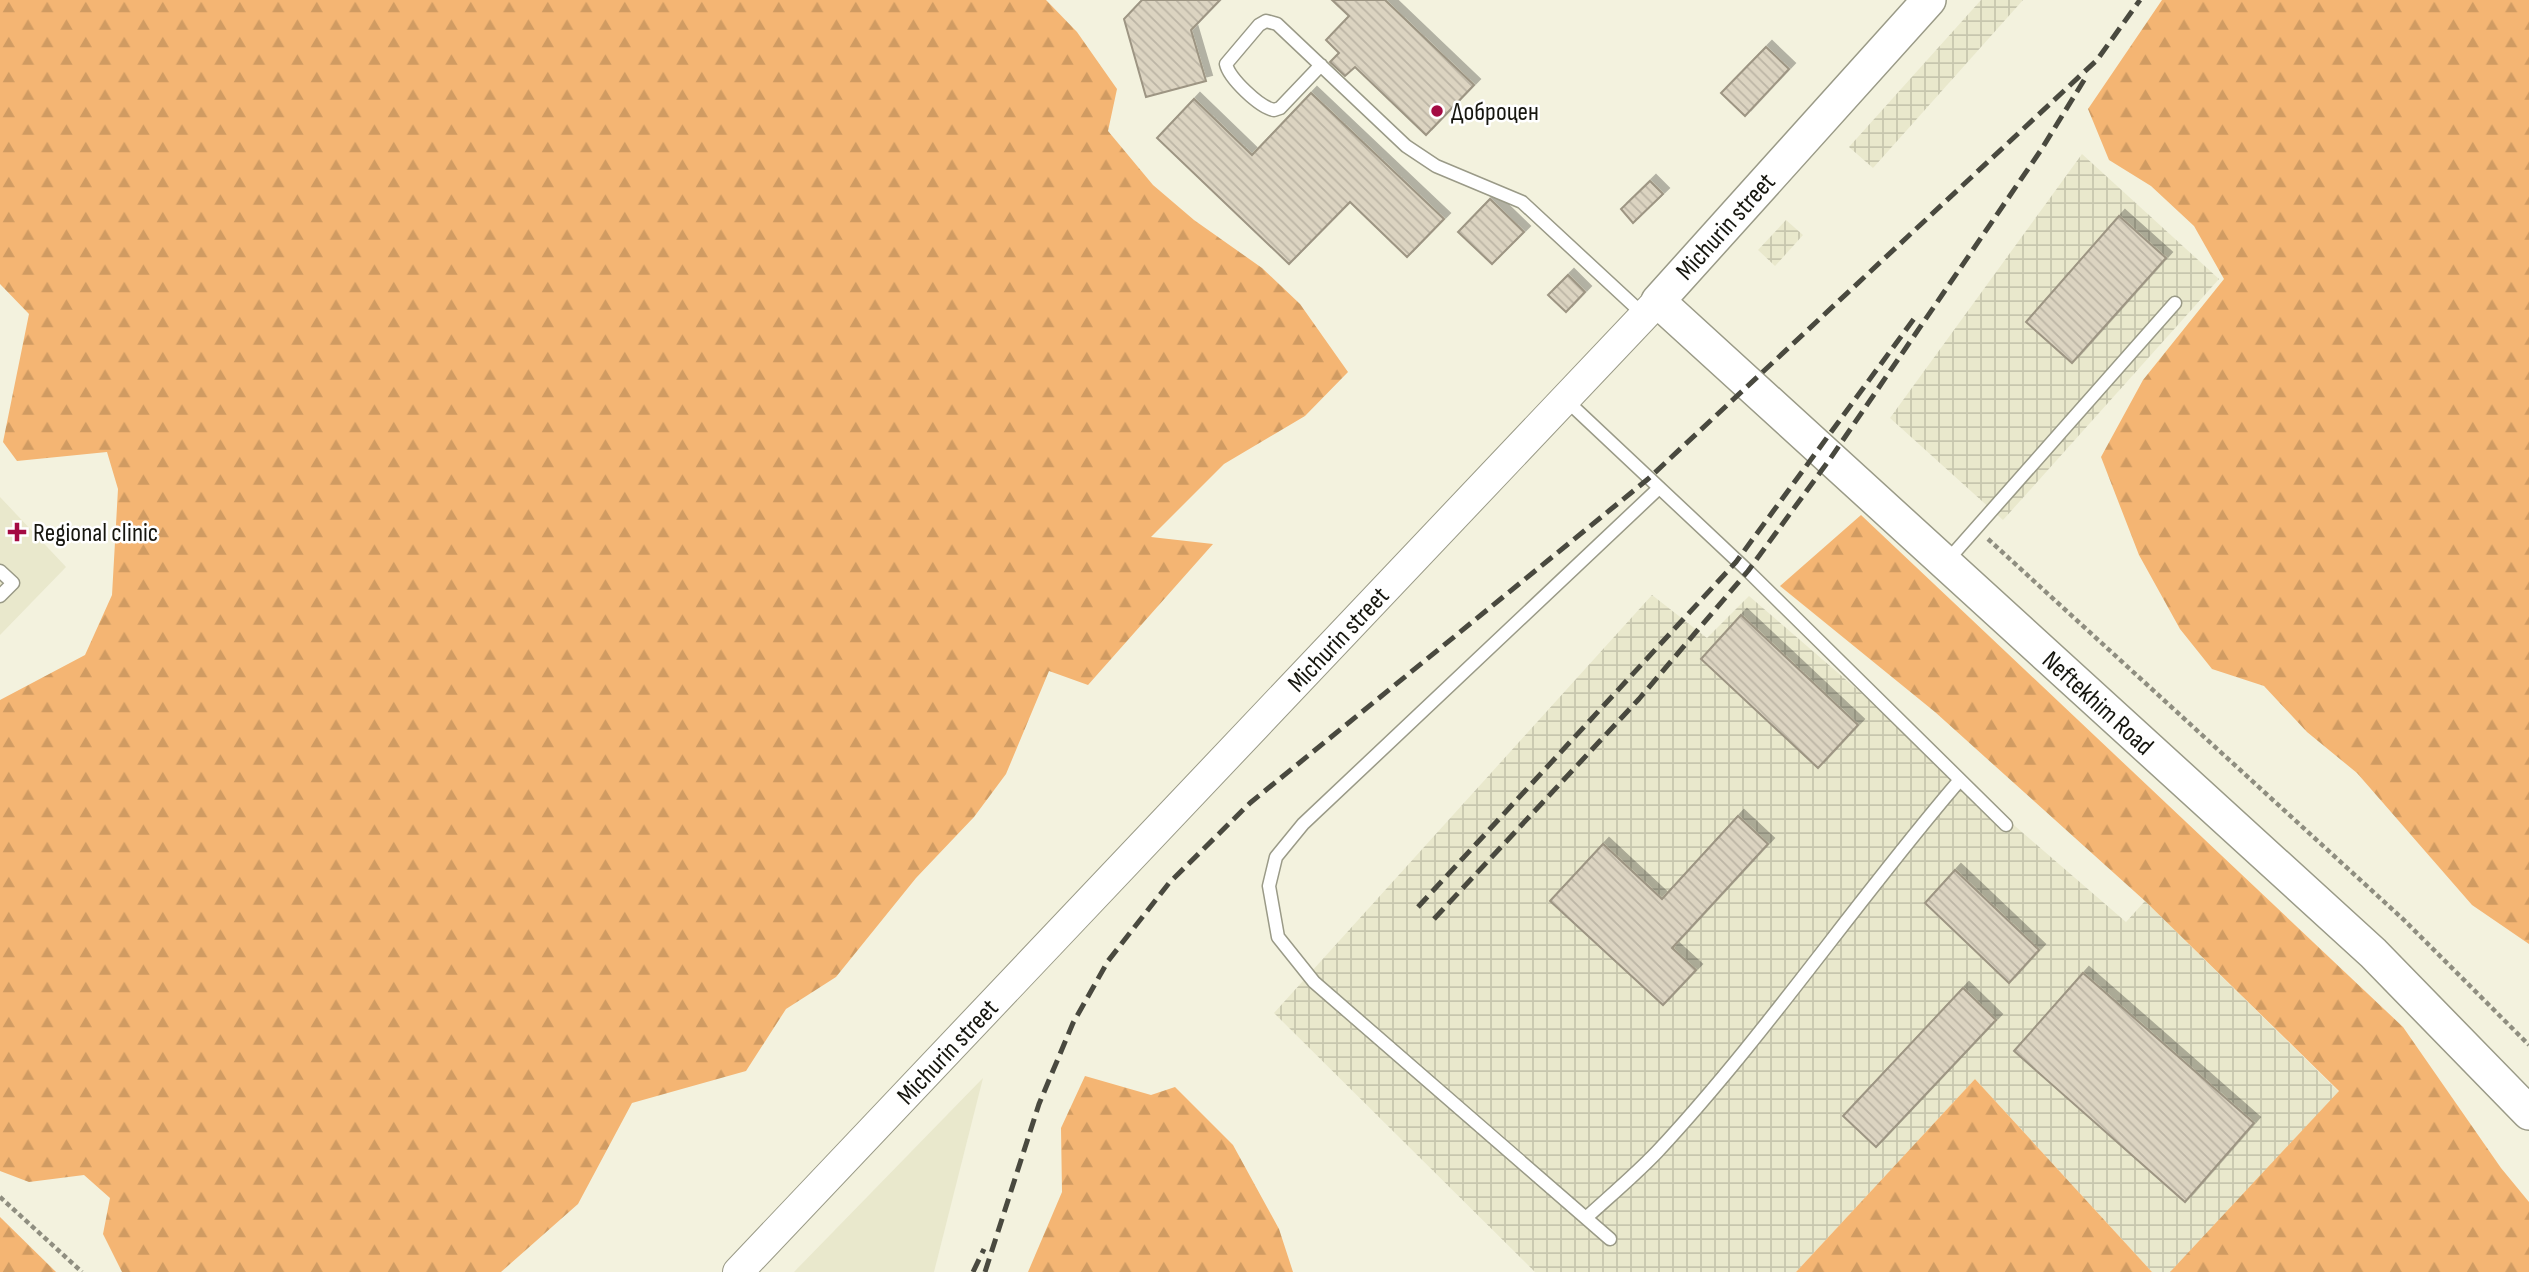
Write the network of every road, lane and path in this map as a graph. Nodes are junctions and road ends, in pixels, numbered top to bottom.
1 (1926, 1) edge
2 (1321, 65) junction
3 (2175, 303) dead end
4 (1651, 308) junction
5 (1565, 399) junction
6 (1659, 488) junction
7 (1976, 528) junction
8 (1944, 564) junction
9 (0, 571) edge
10 (0, 596) edge
11 (1959, 781) junction
12 (2006, 825) dead end
13 (2529, 1045) edge
14 (2529, 1113) edge
15 (0, 1197) edge
16 (1587, 1217) junction
17 (1610, 1239) dead end
18 (82, 1272) edge
19 (738, 1272) edge

1 - 4 main road, Michurin street
2 - 2 lane
2 - 4 lane
3 - 7 lane
4 - 5 street, Michurin street
4 - 8 main road, Neftekhim Road
5 - 6 lane
5 - 19 street, Michurin street
6 - 11 lane
6 - 16 lane
7 - 8 lane
7 - 13 path
8 - 14 main road, Neftekhim Road
9 - 10 lane
11 - 12 lane
11 - 16 lane
15 - 18 path
16 - 17 lane

